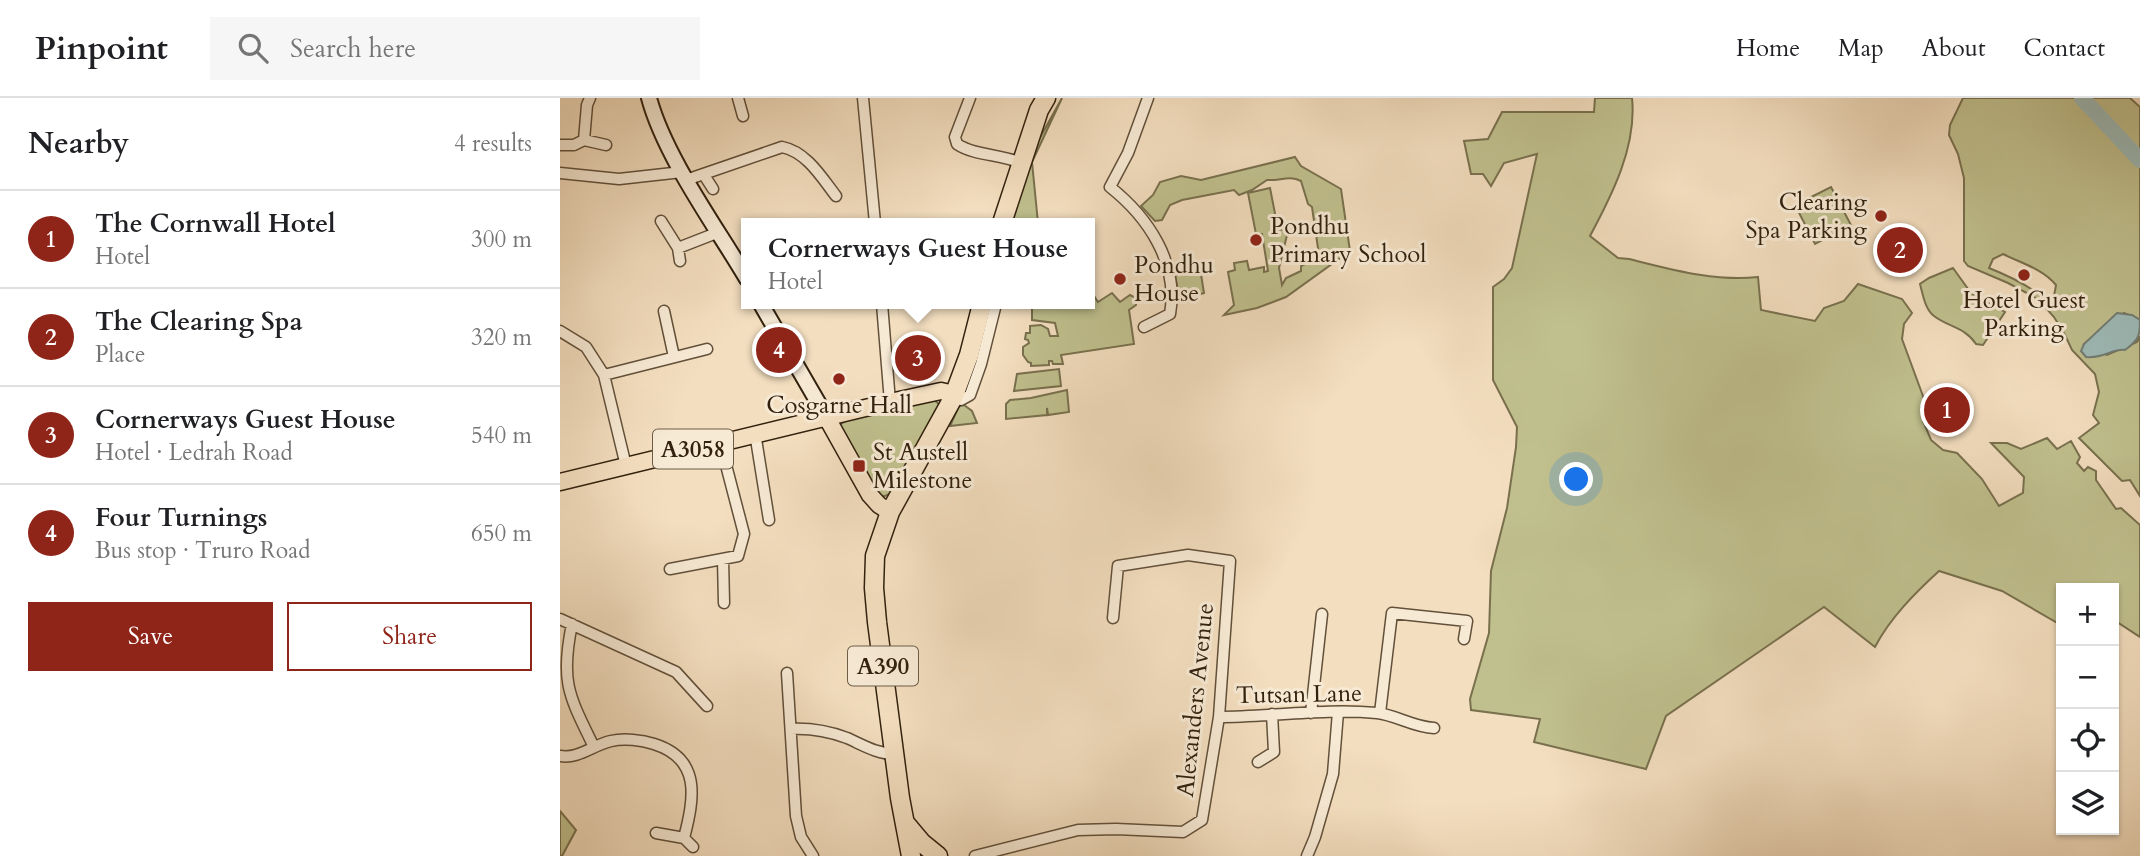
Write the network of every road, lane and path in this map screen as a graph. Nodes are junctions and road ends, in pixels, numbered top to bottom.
1 (590, 98) edge
2 (649, 98) edge
3 (738, 98) edge
4 (863, 98) edge
5 (970, 98) edge
6 (1059, 98) edge
7 (1148, 98) edge
8 (1041, 102) edge
9 (743, 116) dead end
10 (584, 140) junction
11 (560, 145) edge
12 (606, 145) dead end
13 (1022, 160) junction
14 (560, 173) edge
15 (704, 175) junction
16 (684, 176) junction
17 (712, 189) dead end
18 (836, 196) dead end
19 (875, 218) edge
20 (1004, 218) edge
21 (662, 221) dead end
22 (719, 232) junction
23 (678, 248) junction
24 (680, 261) dead end
25 (741, 269) edge
26 (764, 309) edge
27 (882, 309) edge
28 (664, 312) dead end
29 (983, 317) edge
30 (1144, 327) dead end
31 (560, 331) edge
32 (707, 348) dead end
33 (674, 357) junction
34 (604, 375) junction
35 (953, 396) junction
36 (890, 402) junction
37 (827, 418) junction
38 (755, 433) junction
39 (720, 442) junction
40 (626, 466) junction
41 (560, 482) edge
42 (890, 512) junction
43 (769, 520) dead end
44 (723, 559) junction
45 (670, 569) dead end
46 (724, 603) dead end
47 (1322, 614) dead end
48 (1113, 618) dead end
49 (560, 619) edge
50 (572, 624) junction
51 (1464, 639) dead end
52 (787, 673) dead end
53 (707, 706) dead end
54 (1338, 712) junction
55 (1311, 713) junction
56 (1380, 713) junction
57 (1272, 715) junction
58 (1219, 717) junction
59 (1434, 728) dead end
60 (791, 729) junction
61 (594, 747) junction
62 (895, 754) junction
63 (560, 756) edge
64 (1258, 762) dead end
65 (656, 833) dead end
66 (684, 838) junction
67 (693, 847) dead end
68 (930, 855) edge
69 (813, 856) edge
70 (975, 856) edge
71 (1307, 856) edge

1 - 10 street
2 - 16 main road
3 - 9 street
4 - 19 street
5 - 13 street
6 - 13 highway
7 - 30 street
8 - 13 highway
10 - 11 street
10 - 12 street
13 - 20 highway
14 - 16 street
15 - 16 street
15 - 17 street
15 - 18 street
16 - 22 main road
21 - 23 street
22 - 23 street
22 - 25 main road
23 - 24 street
26 - 37 main road
27 - 36 street
28 - 33 street
29 - 35 highway, A390
31 - 34 street
32 - 33 street
33 - 34 street
34 - 40 street
35 - 36 main road, A3058
35 - 42 highway, A390
36 - 37 main road, A3058
37 - 38 main road, A3058
37 - 42 main road
38 - 39 main road, A3058
38 - 43 street
39 - 40 main road, A3058
39 - 44 street
40 - 41 main road, A3058
42 - 62 highway, A390
44 - 45 street
44 - 46 street
47 - 55 street
48 - 58 street, Alexanders Avenue
49 - 50 street
50 - 53 street
50 - 61 street
51 - 56 street, Tutsan Lane
52 - 60 street
54 - 55 street, Tutsan Lane
54 - 56 street, Tutsan Lane
54 - 71 street
55 - 57 street, Tutsan Lane
56 - 59 street, Tutsan Lane
57 - 58 street, Tutsan Lane
57 - 64 street
58 - 70 street, Alexanders Avenue
60 - 62 street
60 - 69 street
61 - 63 street
61 - 66 street
62 - 68 highway, A390
65 - 66 street
66 - 67 street

